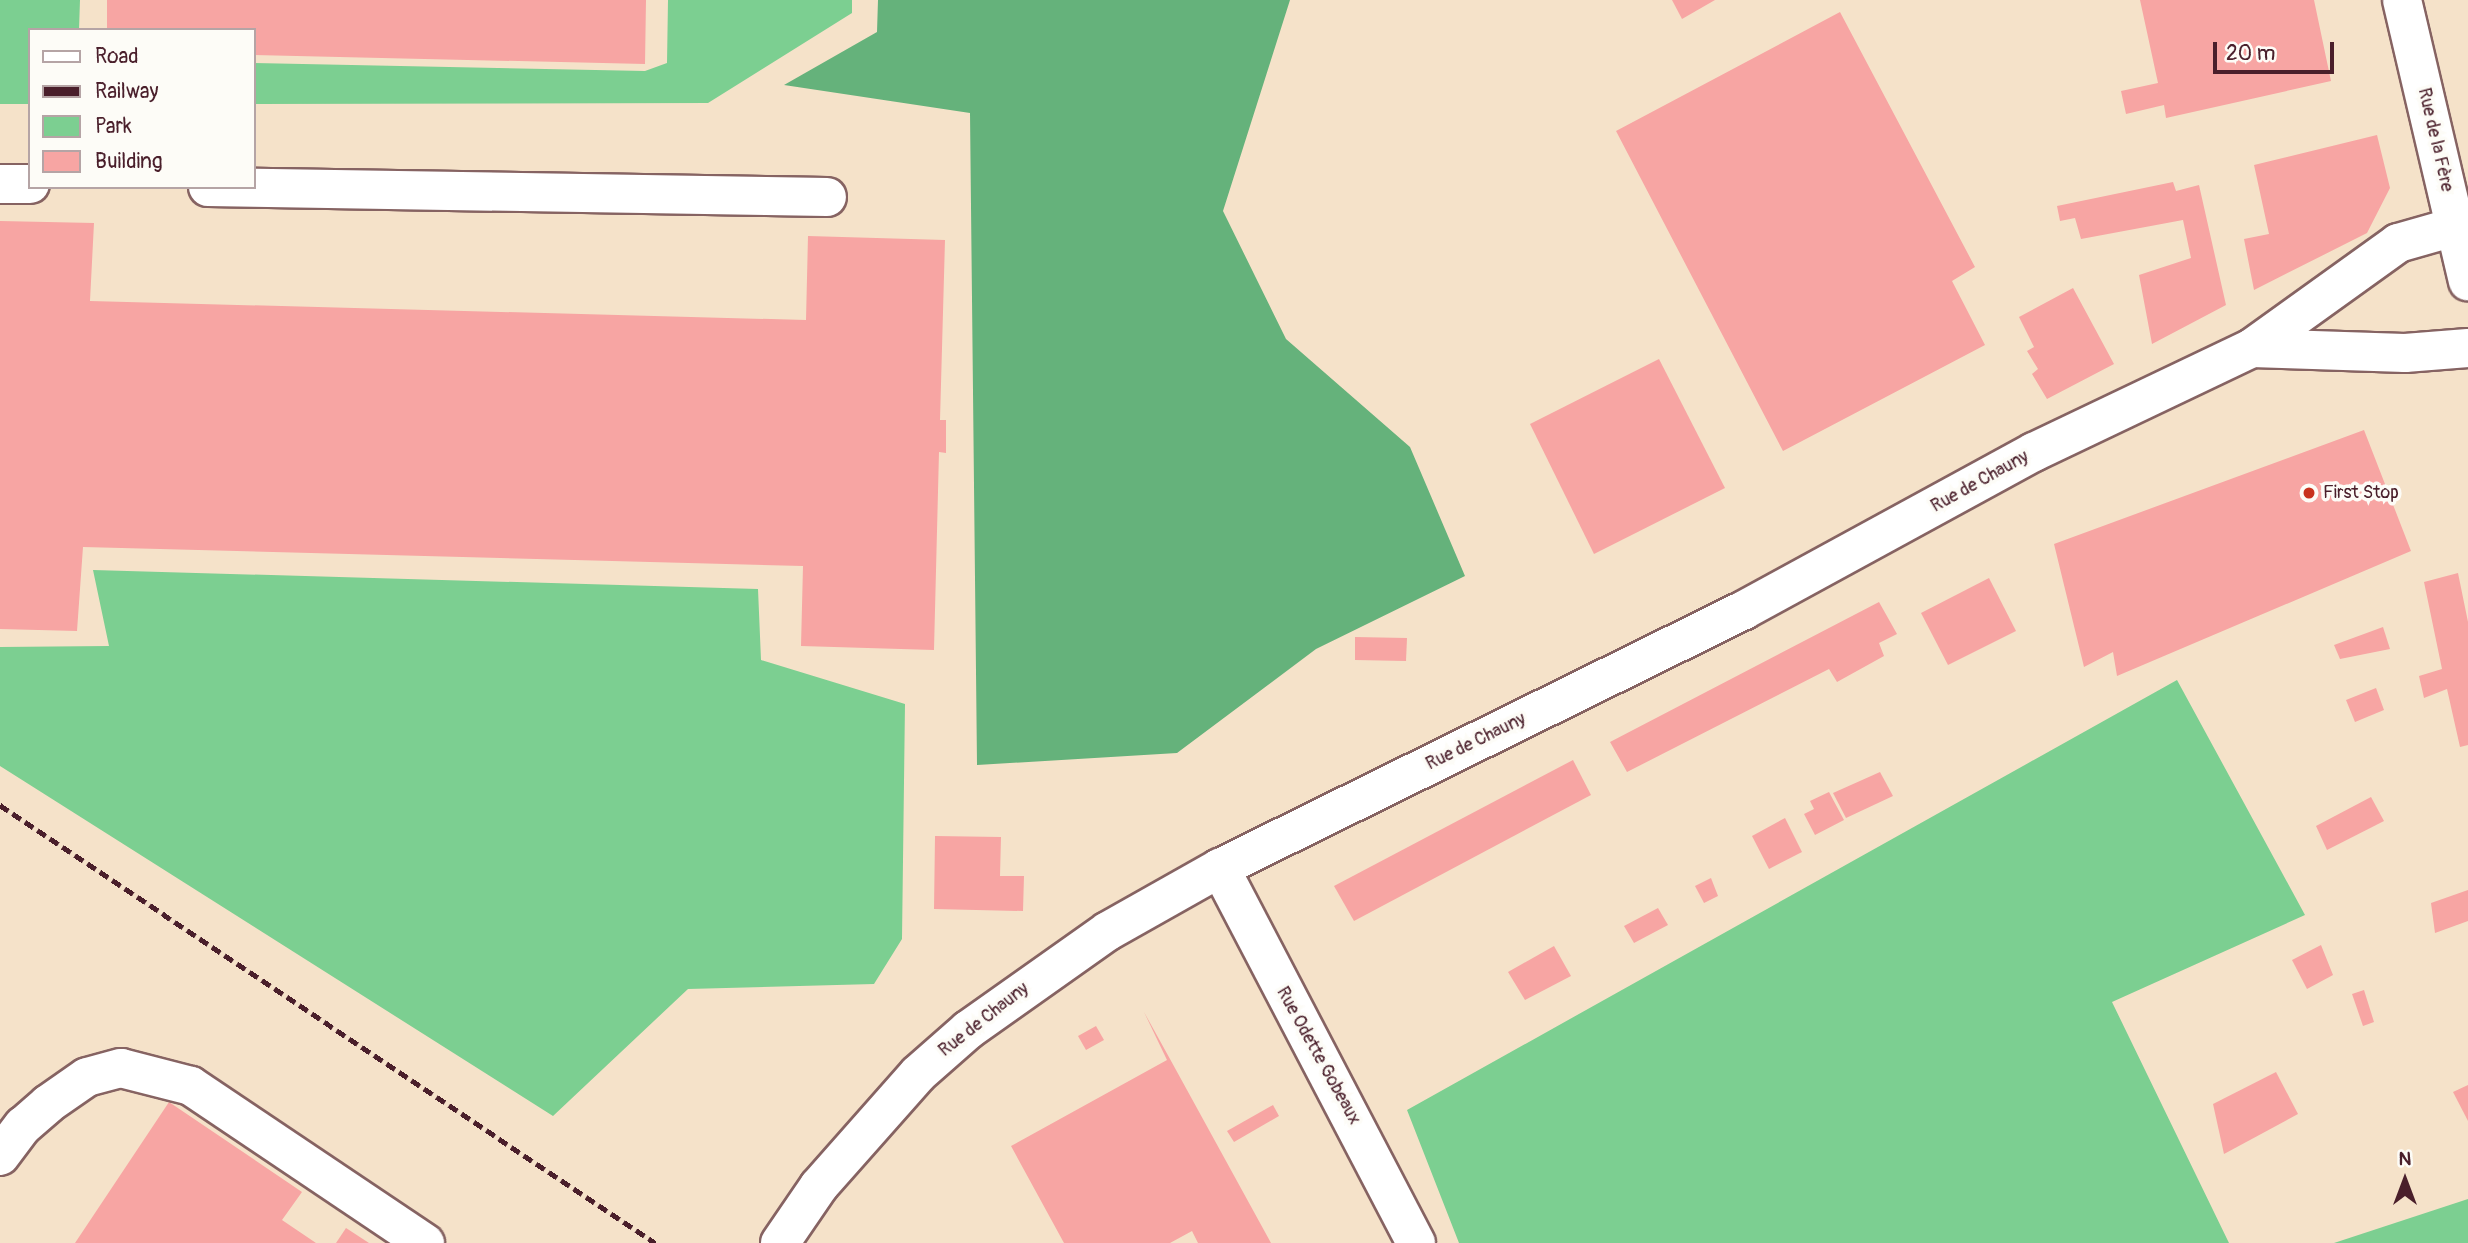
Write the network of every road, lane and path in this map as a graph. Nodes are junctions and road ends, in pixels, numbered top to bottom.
1 (2402, 0) edge
2 (0, 184) edge
3 (28, 184) edge
4 (256, 188) edge
5 (827, 197) dead end
6 (2461, 224) edge
7 (2468, 281) edge
8 (2252, 348) junction
9 (2468, 348) edge
10 (1220, 868) junction
11 (0, 1156) edge
12 (425, 1243) edge
13 (780, 1243) edge
14 (1416, 1243) edge

1 - 6 street, Rue de la Fère
2 - 3 street
4 - 5 street
6 - 7 street, Rue de la Fère
6 - 8 street, Rue de Chauny
8 - 9 street, Rue de Chauny
8 - 10 street, Rue de Chauny
10 - 13 street, Rue de Chauny
10 - 14 street, Rue Odette Gobeaux
11 - 12 street

